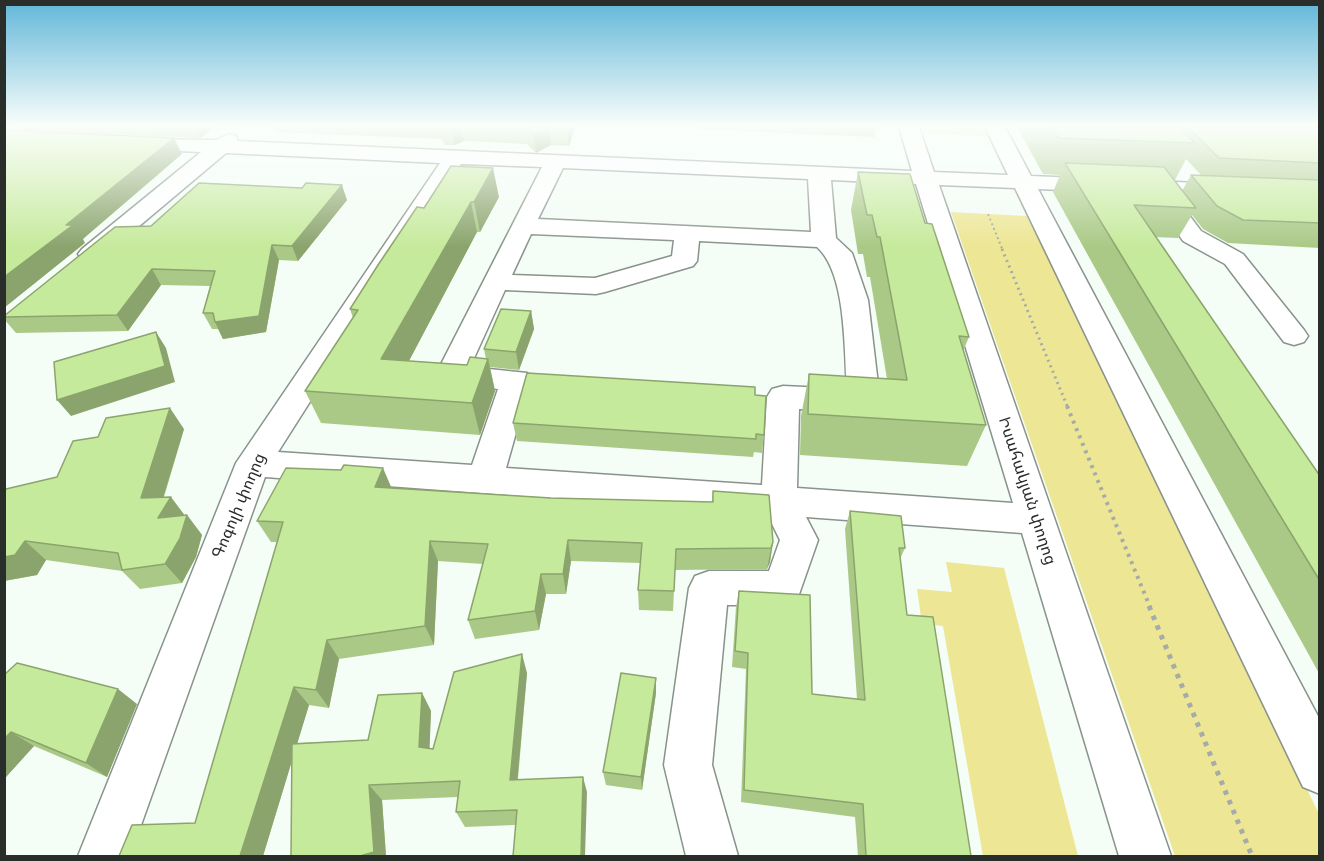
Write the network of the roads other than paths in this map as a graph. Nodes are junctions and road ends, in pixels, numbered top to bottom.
1 (196, 167) edge
2 (448, 167) edge
3 (552, 167) edge
4 (679, 167) edge
5 (922, 167) edge
6 (1015, 167) edge
7 (1179, 167) edge
8 (819, 173) junction
9 (926, 178) junction
10 (1023, 182) junction
11 (1158, 189) junction
12 (1200, 190) junction
13 (1320, 195) edge
14 (523, 226) junction
15 (687, 234) junction
16 (824, 240) junction
17 (73, 268) edge
18 (495, 282) junction
19 (1293, 336) dead end
20 (253, 463) junction
21 (485, 480) junction
22 (779, 501) junction
23 (1036, 519) junction
24 (1316, 755) edge
25 (104, 856) edge
26 (712, 856) edge
27 (1145, 856) edge

1 - 17 street
2 - 20 street, Գոգոլի փողոց
3 - 14 street
4 - 8 street
5 - 9 street, Իսահակյան փողոց
6 - 10 street
7 - 12 street
8 - 9 street
8 - 16 street
9 - 10 street
9 - 23 street, Իսահակյան փողոց
10 - 11 street
10 - 24 street
11 - 12 street
11 - 19 street
12 - 13 street
14 - 15 street
14 - 18 street
15 - 16 street
15 - 18 street
16 - 22 street
18 - 21 street
20 - 21 street
20 - 25 street, Գոգոլի փողոց
21 - 22 street
22 - 23 street
22 - 26 street
23 - 27 street, Իսահակյան փողոց

